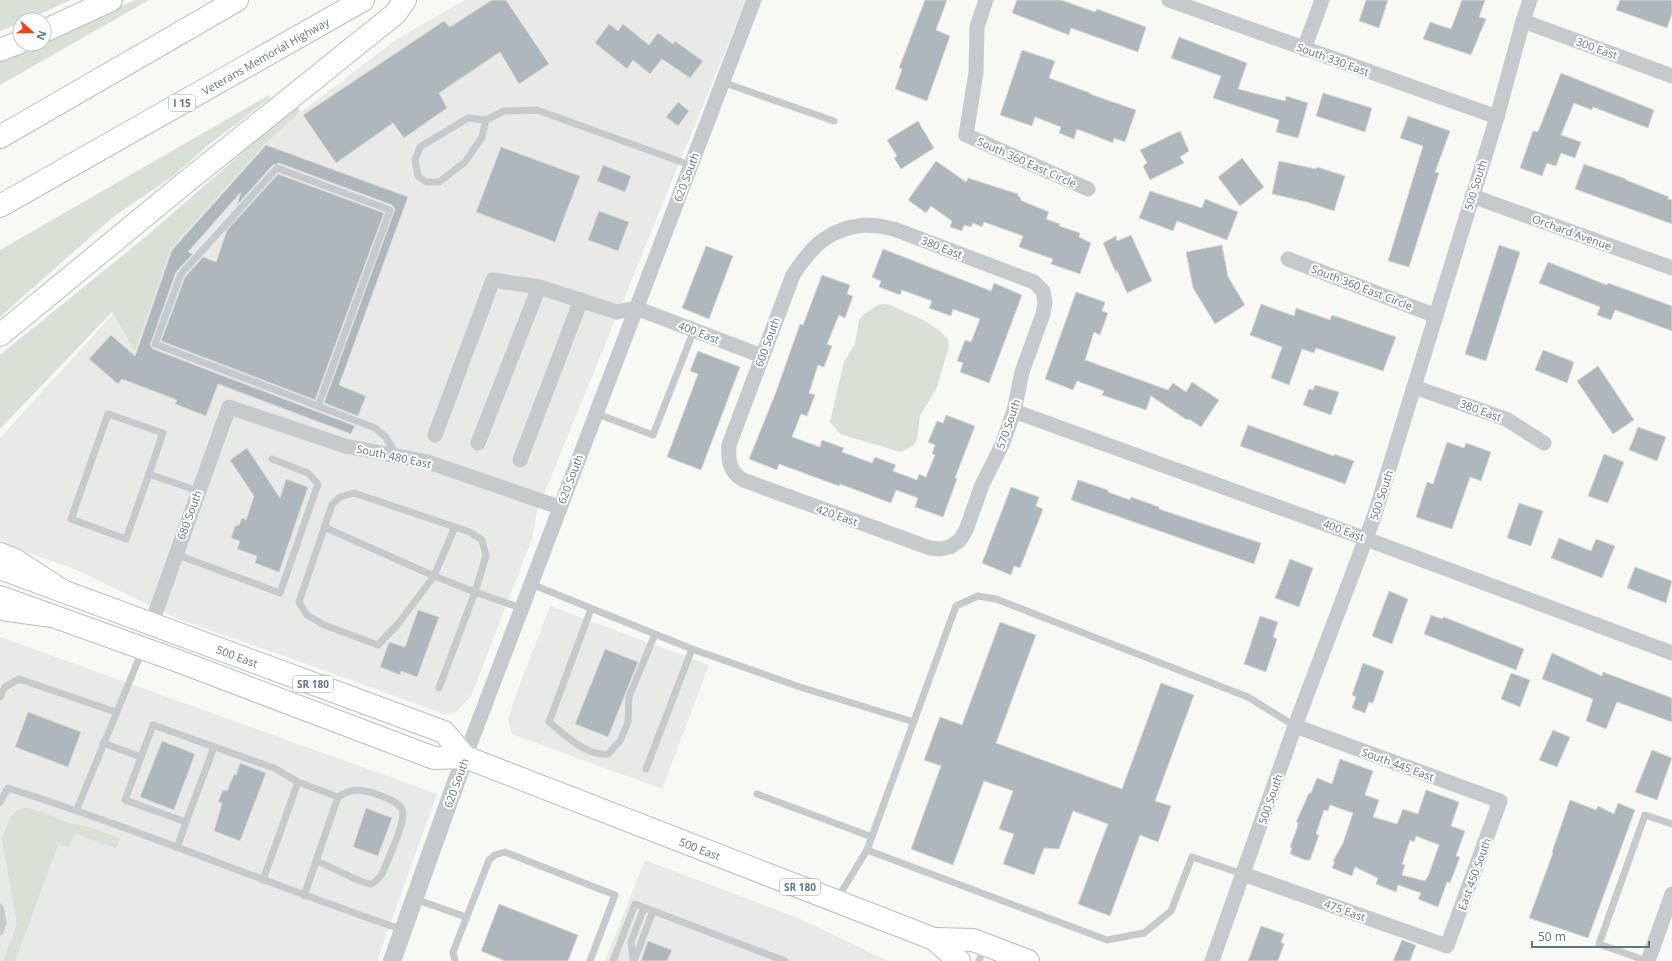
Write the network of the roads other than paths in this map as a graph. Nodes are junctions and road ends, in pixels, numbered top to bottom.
1 (111, 0) edge
2 (238, 0) edge
3 (363, 0) edge
4 (405, 0) edge
5 (754, 0) edge
6 (986, 0) edge
7 (1169, 0) edge
8 (1322, 0) edge
9 (1530, 0) edge
10 (1523, 21) junction
11 (52, 27) edge
12 (12, 45) edge
13 (1304, 49) junction
14 (0, 50) edge
15 (1672, 76) edge
16 (722, 82) junction
17 (1497, 117) junction
18 (486, 120) junction
19 (834, 121) dead end
20 (0, 137) edge
21 (690, 165) junction
22 (1088, 189) dead end
23 (1472, 196) junction
24 (0, 206) edge
25 (835, 232) joint
26 (1288, 259) dead end
27 (1672, 268) edge
28 (539, 287) junction
29 (1043, 291) joint
30 (581, 300) junction
31 (636, 308) junction
32 (1436, 316) junction
33 (694, 330) junction
34 (0, 335) edge
35 (762, 356) junction
36 (1414, 387) junction
37 (318, 406) junction
38 (228, 407) joint
39 (1014, 411) junction
40 (595, 413) junction
41 (435, 435) dead end
42 (478, 443) dead end
43 (1544, 443) dead end
44 (396, 456) junction
45 (272, 459) dead end
46 (520, 460) dead end
47 (731, 468) joint
48 (149, 474) junction
49 (198, 491) junction
50 (559, 507) junction
51 (324, 527) junction
52 (455, 527) junction
53 (1366, 538) junction
54 (950, 548) joint
55 (0, 554) edge
56 (175, 554) junction
57 (0, 568) edge
58 (434, 576) junction
59 (531, 583) junction
60 (61, 590) junction
61 (474, 592) junction
62 (0, 597) edge
63 (521, 608) junction
64 (0, 609) edge
65 (591, 609) junction
66 (52, 616) junction
67 (151, 625) junction
68 (655, 634) junction
69 (143, 649) junction
70 (692, 649) junction
71 (1672, 653) edge
72 (439, 688) dead end
73 (0, 697) edge
74 (116, 712) junction
75 (914, 722) junction
76 (1296, 726) junction
77 (103, 743) junction
78 (214, 747) junction
79 (465, 757) junction
80 (141, 758) junction
81 (646, 769) dead end
82 (298, 782) junction
83 (757, 794) dead end
84 (338, 797) junction
85 (1500, 801) joint
86 (0, 802) edge
87 (77, 809) junction
88 (186, 822) junction
89 (1672, 824) edge
90 (872, 837) junction
91 (177, 848) junction
92 (867, 850) junction
93 (316, 861) junction
94 (1243, 874) junction
95 (262, 880) junction
96 (1672, 894) edge
97 (304, 896) junction
98 (415, 899) junction
99 (835, 901) junction
100 (0, 907) edge
101 (644, 908) junction
102 (653, 911) junction
103 (466, 917) junction
104 (403, 931) junction
105 (0, 932) edge
106 (934, 939) junction
107 (1447, 946) joint
108 (982, 953) edge
109 (770, 958) edge
110 (781, 960) edge
111 (392, 961) edge
112 (455, 961) edge
113 (590, 961) edge
114 (613, 961) edge
115 (634, 961) edge
116 (959, 961) edge
117 (1028, 961) edge
118 (1212, 961) edge
119 (1647, 961) edge

1 - 11 main road
2 - 20 main road
3 - 24 main road, Veterans Memorial Highway / I 15
4 - 34 main road
5 - 16 street, 620 South
6 - 22 street, South 360 East Circle
7 - 13 street, South 330 East
8 - 13 street
9 - 10 street, 500 South
10 - 15 street, 300 East
10 - 17 street, 500 South
12 - 14 main road
13 - 17 street, South 330 East
16 - 19 lane
16 - 21 street, 620 South
17 - 23 street, 500 South
18 - 18 lane
18 - 21 lane
21 - 31 street, 620 South
23 - 27 street, Orchard Avenue
23 - 32 street, 500 South
25 - 29 street, 380 East
25 - 35 street, 600 South
26 - 32 street, South 360 East Circle
28 - 30 street
28 - 41 street
28 - 42 street
29 - 39 street, 570 South
30 - 31 street
30 - 46 street
31 - 33 street, 400 East
31 - 40 street, 620 South
32 - 36 street, 500 South
33 - 35 street, 400 East
33 - 40 lane
35 - 47 street, 600 South
36 - 43 street, 380 East
36 - 53 street, 500 South
37 - 37 lane
37 - 44 lane
38 - 44 street, South 480 East
38 - 49 street, 680 South
39 - 53 street, 400 East
39 - 54 street, 570 South
40 - 50 street, 620 South
44 - 50 street, South 480 East
45 - 56 lane
47 - 54 street, 420 East
48 - 48 lane
48 - 49 lane
49 - 56 street, 680 South
50 - 59 street, 620 South
51 - 52 lane
51 - 58 lane
51 - 58 lane
52 - 58 lane
52 - 61 lane
53 - 71 street, 400 East
53 - 76 street, 500 South
55 - 60 main road
56 - 67 street, 680 South
57 - 60 main road, 500 East / SR 180
58 - 61 lane
59 - 63 street, 620 South
59 - 65 lane
60 - 67 main road, 500 East / SR 180
61 - 63 lane
61 - 72 lane
62 - 66 main road, 500 East / SR 180
63 - 79 street, 620 South
64 - 66 main road
65 - 68 lane
65 - 68 lane
66 - 69 main road, 500 East / SR 180
67 - 79 main road, 500 East / SR 180
68 - 70 lane
69 - 74 lane
69 - 79 main road, 500 East / SR 180
70 - 75 lane
70 - 81 lane
73 - 74 lane
74 - 77 lane
75 - 76 lane
75 - 90 lane
76 - 85 street, South 445 East
76 - 94 street, 500 South
77 - 80 lane
77 - 87 lane
78 - 80 lane
78 - 82 lane
78 - 88 lane
79 - 98 street, 620 South
79 - 99 main road, 500 East / SR 180
80 - 88 lane
82 - 84 lane
82 - 95 lane
83 - 90 lane
84 - 93 lane
84 - 93 lane
85 - 107 street, East 450 South
86 - 87 lane
87 - 91 lane
88 - 91 lane
89 - 119 lane
90 - 92 lane
91 - 95 lane
92 - 94 lane
92 - 99 lane
93 - 97 lane
94 - 107 street, 475 East
94 - 118 street, 500 South
95 - 97 lane
96 - 119 street
97 - 104 lane
98 - 103 lane
98 - 104 street, 620 South
99 - 106 main road, 500 East / SR 180
100 - 105 lane
101 - 102 lane
101 - 114 lane
101 - 115 lane
102 - 109 lane
102 - 115 lane
103 - 112 lane
103 - 113 lane
104 - 111 street, 620 South
106 - 108 main road, 500 East / SR 180
106 - 116 main road, 500 East / SR 180
108 - 117 main road, 500 East / SR 180
109 - 110 lane

